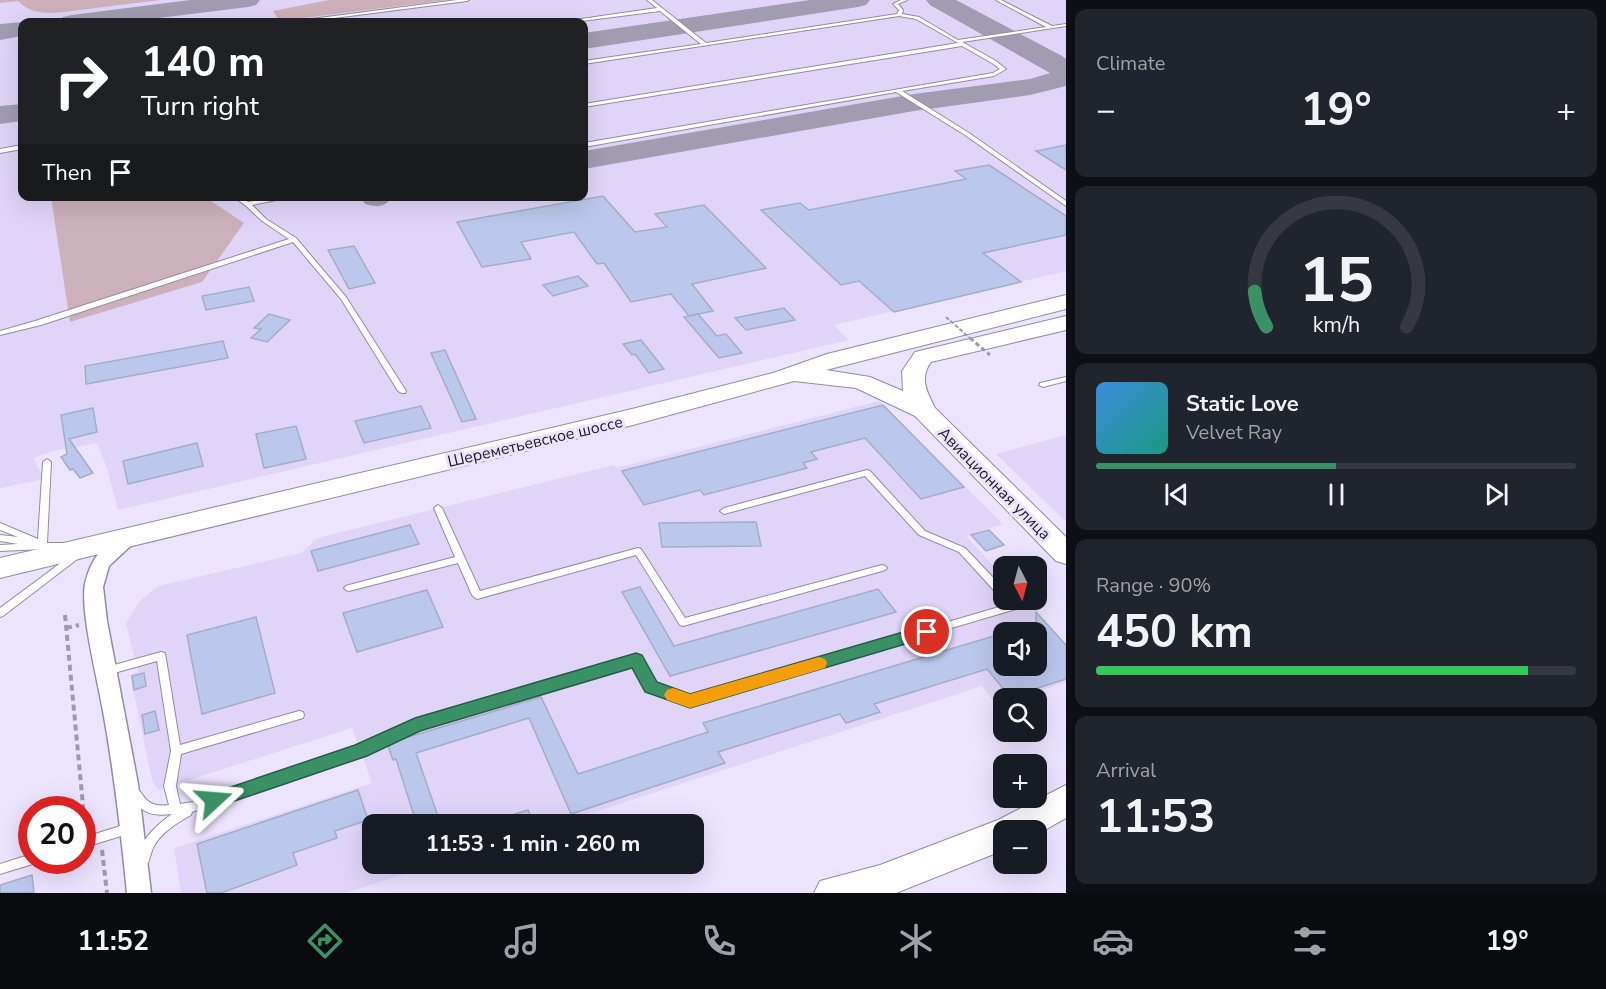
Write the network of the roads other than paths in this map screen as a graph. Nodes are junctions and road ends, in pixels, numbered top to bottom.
1 (467, 0) edge
2 (649, 0) edge
3 (905, 0) edge
4 (998, 0) edge
5 (661, 9) junction
6 (900, 13) junction
7 (327, 18) edge
8 (588, 19) edge
9 (1066, 25) edge
10 (1051, 27) junction
11 (961, 42) junction
12 (704, 44) junction
13 (588, 62) edge
14 (898, 91) junction
15 (588, 105) edge
16 (588, 144) edge
17 (18, 148) edge
18 (0, 151) edge
19 (242, 201) edge
20 (264, 201) edge
21 (247, 204) junction
22 (1066, 204) edge
23 (294, 239) junction
24 (1066, 302) edge
25 (1066, 323) edge
26 (0, 333) edge
27 (781, 378) junction
28 (1066, 379) edge
29 (1042, 385) dead end
30 (402, 391) dead end
31 (924, 411) junction
32 (47, 462) dead end
33 (438, 508) dead end
34 (724, 511) dead end
35 (0, 526) edge
36 (133, 536) junction
37 (0, 538) edge
38 (42, 545) junction
39 (89, 546) junction
40 (0, 548) edge
41 (1066, 555) edge
42 (461, 559) junction
43 (0, 568) edge
44 (882, 568) dead end
45 (993, 584) edge
46 (349, 588) dead end
47 (998, 610) edge
48 (0, 613) edge
49 (107, 671) junction
50 (299, 715) dead end
51 (176, 751) junction
52 (127, 784) junction
53 (1066, 800) edge
54 (193, 807) junction
55 (176, 811) junction
56 (1031, 820) edge
57 (131, 828) junction
58 (993, 838) edge
59 (96, 839) edge
60 (18, 864) edge
61 (0, 869) edge
62 (139, 892) edge
63 (833, 893) edge

1 - 7 lane
2 - 5 lane
3 - 6 lane
4 - 10 lane
5 - 8 lane
5 - 12 lane
6 - 11 lane
6 - 12 lane
9 - 10 lane
10 - 11 lane
11 - 14 lane
11 - 15 lane
12 - 13 lane
14 - 16 lane
14 - 22 lane
17 - 18 lane
19 - 21 lane
20 - 21 lane
21 - 23 lane
23 - 26 lane
23 - 30 lane
24 - 27 main road, Шереметьевское шоссе
25 - 31 main road, Авиационная улица
27 - 31 main road, Авиационная улица
27 - 36 main road, Шереметьевское шоссе
28 - 29 lane
31 - 41 main road, Авиационная улица
32 - 38 lane
33 - 42 lane
34 - 45 lane
35 - 38 lane
36 - 39 main road, Шереметьевское шоссе
36 - 49 street
37 - 38 lane
38 - 39 lane
38 - 40 lane
39 - 43 main road, Шереметьевское шоссе
39 - 48 lane
42 - 44 lane
42 - 46 lane
47 - 54 lane
49 - 51 lane
49 - 52 street
50 - 51 lane
51 - 55 lane
52 - 55 lane
52 - 57 street
53 - 56 main road
54 - 55 lane
54 - 62 lane
57 - 59 lane
57 - 62 street
58 - 63 main road
60 - 61 lane

